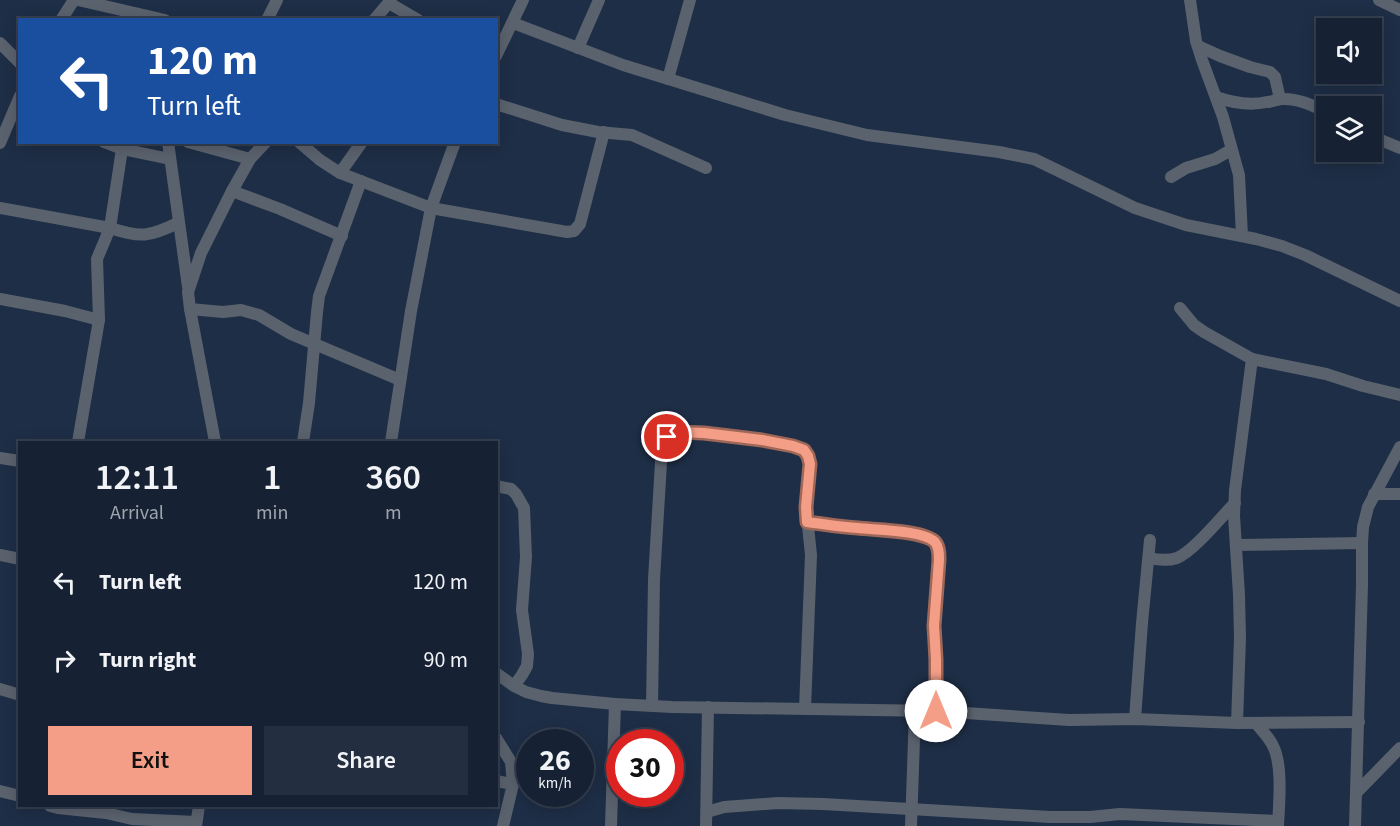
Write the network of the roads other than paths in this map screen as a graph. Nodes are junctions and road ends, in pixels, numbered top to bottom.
1 (76, 0) edge
2 (277, 0) edge
3 (523, 0) edge
4 (599, 0) edge
5 (690, 0) edge
6 (1190, 0) edge
7 (1379, 0) edge
8 (390, 1) edge
9 (1400, 10) edge
10 (62, 18) edge
11 (157, 18) edge
12 (268, 18) edge
13 (376, 18) edge
14 (415, 18) edge
15 (513, 23) junction
16 (500, 42) edge
17 (0, 43) edge
18 (1198, 46) junction
19 (578, 48) junction
20 (18, 61) edge
21 (668, 79) junction
22 (1216, 97) junction
23 (1280, 99) junction
24 (18, 102) edge
25 (498, 105) edge
26 (1316, 107) edge
27 (604, 132) junction
28 (1382, 141) edge
29 (0, 143) edge
30 (109, 144) edge
31 (168, 144) edge
32 (195, 144) edge
33 (264, 144) edge
34 (301, 144) edge
35 (361, 144) edge
36 (454, 144) edge
37 (1400, 148) edge
38 (122, 149) junction
39 (1231, 150) junction
40 (170, 159) junction
41 (250, 159) junction
42 (706, 168) dead end
43 (340, 173) junction
44 (1172, 177) dead end
45 (362, 181) junction
46 (232, 191) junction
47 (0, 208) edge
48 (432, 208) junction
49 (178, 223) junction
50 (110, 228) junction
51 (342, 236) junction
52 (1242, 236) junction
53 (188, 292) junction
54 (0, 299) edge
55 (1400, 301) edge
56 (1180, 308) dead end
57 (190, 309) junction
58 (99, 320) junction
59 (315, 344) junction
60 (1251, 359) junction
61 (400, 380) junction
62 (1400, 395) edge
63 (78, 441) edge
64 (215, 441) edge
65 (303, 441) edge
66 (391, 441) edge
67 (1400, 447) edge
68 (0, 458) edge
69 (18, 461) edge
70 (498, 486) edge
71 (1374, 494) junction
72 (1400, 494) edge
73 (1235, 503) junction
74 (807, 522) junction
75 (1150, 540) dead end
76 (1362, 543) junction
77 (1236, 544) junction
78 (0, 555) edge
79 (1149, 558) junction
80 (18, 559) edge
81 (498, 675) edge
82 (513, 686) junction
83 (0, 689) edge
84 (18, 694) edge
85 (615, 704) junction
86 (652, 706) junction
87 (708, 707) junction
88 (805, 709) junction
89 (915, 711) junction
90 (936, 711) junction
91 (1135, 719) junction
92 (1359, 722) junction
93 (1237, 723) junction
94 (1256, 723) junction
95 (498, 741) edge
96 (1400, 748) edge
97 (498, 781) edge
98 (513, 784) junction
99 (0, 791) edge
100 (1357, 792) junction
101 (18, 796) edge
102 (54, 807) edge
103 (199, 807) edge
104 (911, 809) junction
105 (707, 812) junction
106 (1089, 821) edge
107 (1241, 822) edge
108 (196, 824) edge
109 (1278, 824) edge
110 (503, 826) edge
111 (610, 826) edge
112 (706, 826) edge
113 (911, 826) edge
114 (1355, 826) edge

1 - 10 street
1 - 11 street
2 - 12 street
3 - 15 street
4 - 19 street
5 - 21 street
6 - 18 street
7 - 9 street
8 - 13 street
8 - 14 street
15 - 16 street
15 - 19 street
17 - 20 street
18 - 22 street
18 - 23 street
19 - 21 street
21 - 52 street
22 - 23 street
22 - 39 street
23 - 26 street
24 - 29 street
25 - 27 street
27 - 42 street
27 - 48 street
28 - 37 street
30 - 38 street
31 - 40 street
32 - 41 street
33 - 41 street
34 - 43 street
35 - 43 street
36 - 48 street
38 - 40 street
38 - 50 street
39 - 44 street
39 - 52 street
40 - 49 street
41 - 46 street
43 - 45 street
45 - 48 street
45 - 51 street
46 - 51 street
46 - 53 street
47 - 50 street
48 - 61 street
49 - 50 street
49 - 53 street
50 - 58 street
51 - 59 street
52 - 55 street
53 - 57 street
54 - 58 street
56 - 60 street
57 - 59 street
57 - 64 street
58 - 63 street
59 - 61 street
59 - 65 street
60 - 62 street
60 - 73 street
61 - 66 street
67 - 71 street
68 - 69 street
70 - 82 street
71 - 72 street
71 - 76 street
73 - 77 street
73 - 79 street
74 - 86 street
74 - 88 street
74 - 90 street
75 - 79 street
76 - 77 street
76 - 92 street
77 - 93 street
78 - 80 street
79 - 91 street
81 - 82 street
82 - 85 street
83 - 84 street
85 - 86 street
85 - 111 street
86 - 87 street
87 - 88 street
87 - 105 street
88 - 89 street
89 - 90 street
89 - 104 street
90 - 91 street
91 - 93 street
92 - 94 street
92 - 100 street
93 - 94 street
94 - 109 street
95 - 98 street
96 - 100 street
97 - 98 street
98 - 110 street
99 - 101 street
100 - 114 street
102 - 108 street
103 - 108 street
104 - 105 street
104 - 106 street
104 - 113 street
105 - 112 street
106 - 107 street
107 - 109 street

